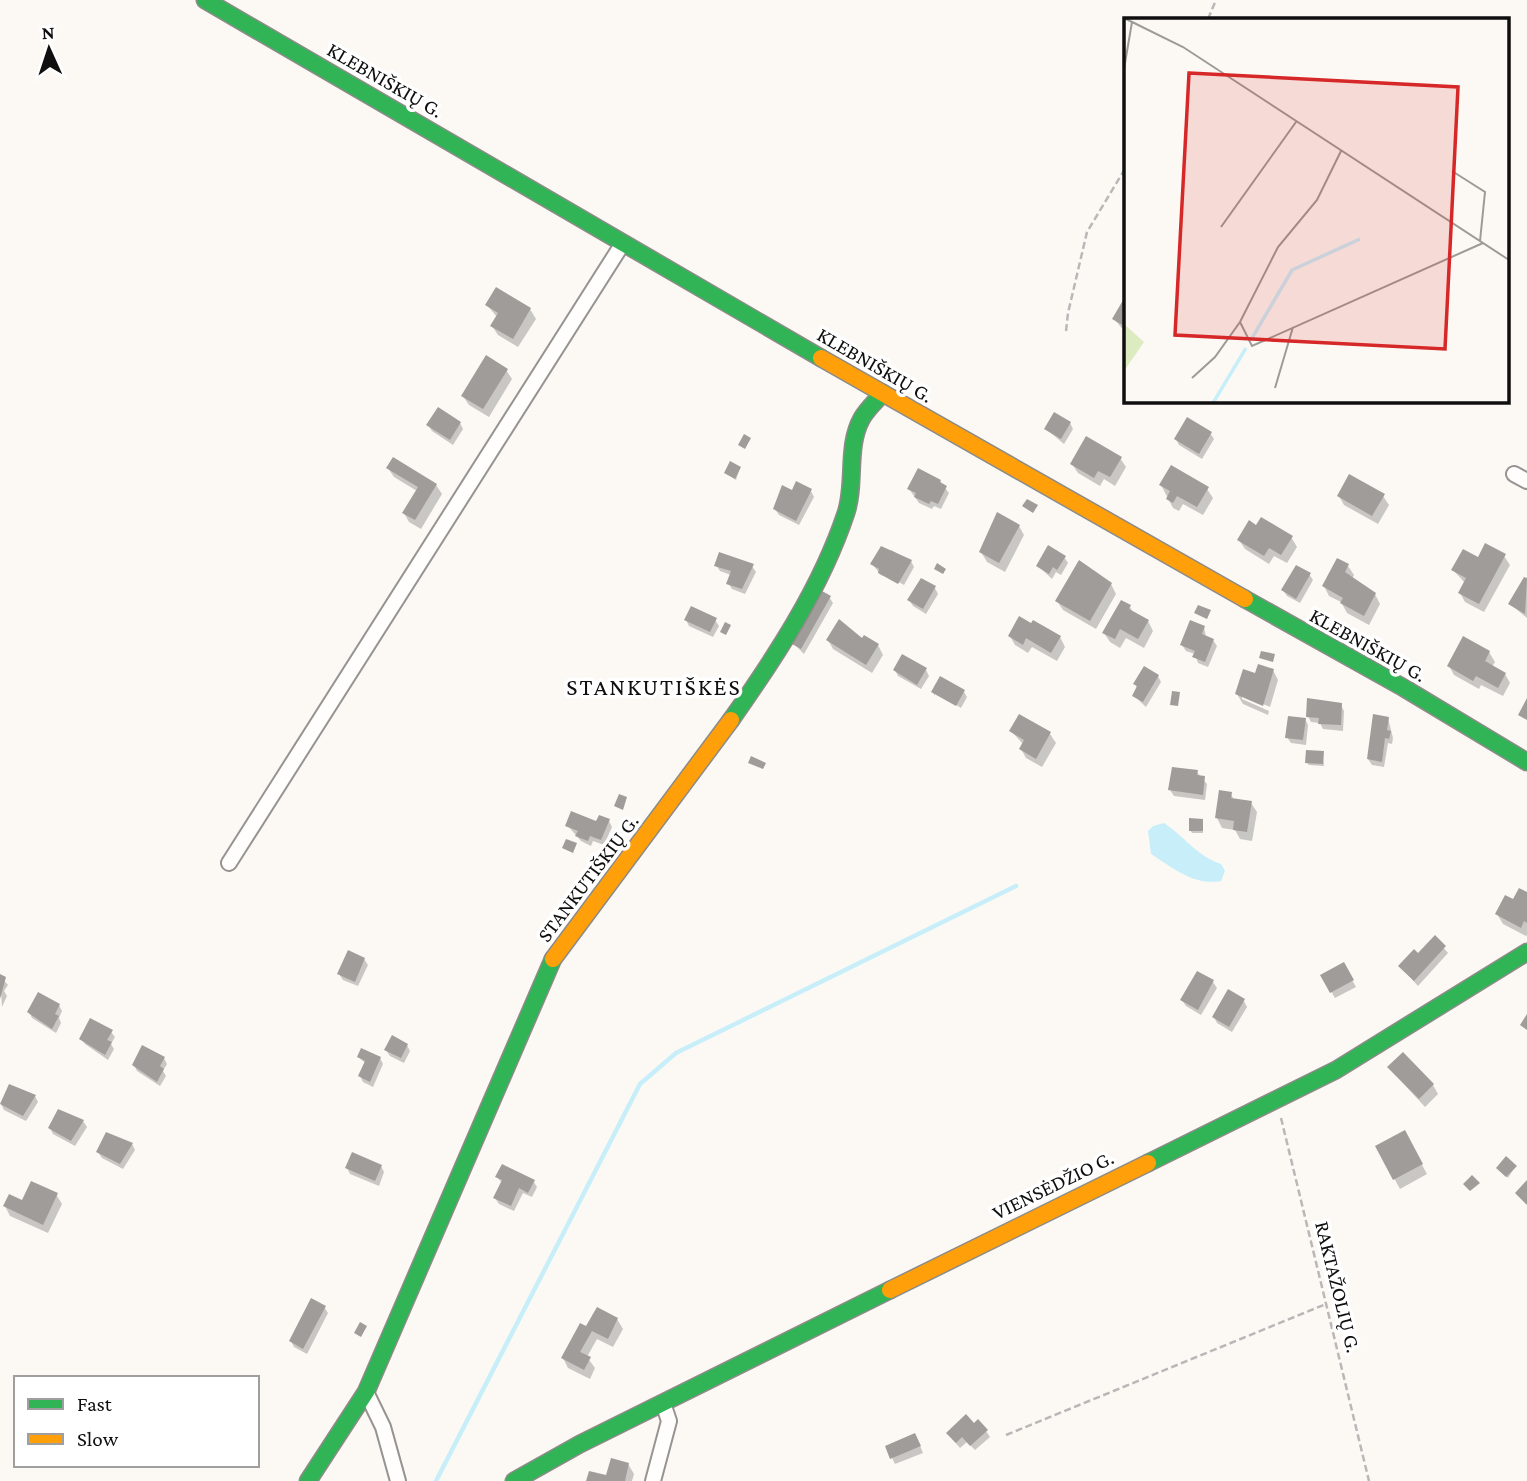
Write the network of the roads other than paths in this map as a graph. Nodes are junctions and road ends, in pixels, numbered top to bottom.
1 (205, 0) edge
2 (623, 243) junction
3 (883, 393) junction
4 (1527, 762) edge
5 (229, 863) dead end
6 (1527, 953) edge
7 (366, 1392) junction
8 (663, 1403) junction
9 (308, 1481) edge
10 (398, 1481) edge
11 (514, 1481) edge
12 (653, 1481) edge

1 - 2 street, KLEBNIŠKIŲ G.
2 - 3 street, KLEBNIŠKIŲ G.
2 - 5 street
3 - 4 street, KLEBNIŠKIŲ G.
3 - 7 street, STANKUTIŠKIŲ G.
6 - 8 street, VIENSĖDŽIO G.
7 - 9 street, STANKUTIŠKIŲ G.
7 - 10 street
8 - 11 street, VIENSĖDŽIO G.
8 - 12 street

